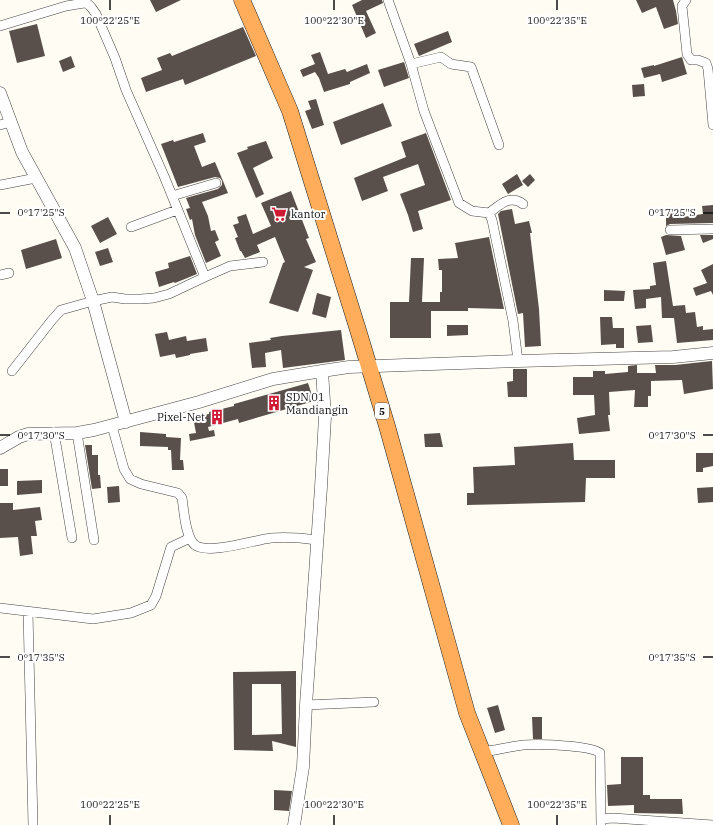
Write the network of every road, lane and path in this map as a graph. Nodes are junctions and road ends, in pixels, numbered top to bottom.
1 (242, 0) edge
2 (388, 0) edge
3 (686, 0) edge
4 (0, 26) edge
5 (410, 64) junction
6 (0, 93) edge
7 (6, 124) edge
8 (713, 125) edge
9 (500, 145) dead end
10 (36, 178) junction
11 (216, 183) dead end
12 (0, 185) edge
13 (172, 196) junction
14 (523, 204) dead end
15 (177, 210) junction
16 (489, 213) junction
17 (131, 227) dead end
18 (713, 229) edge
19 (670, 230) dead end
20 (263, 262) dead end
21 (205, 277) junction
22 (93, 301) junction
23 (713, 353) edge
24 (518, 361) junction
25 (370, 367) junction
26 (12, 370) dead end
27 (322, 370) junction
28 (126, 422) junction
29 (112, 426) junction
30 (54, 432) junction
31 (77, 433) junction
32 (0, 448) edge
33 (72, 538) dead end
34 (190, 538) junction
35 (94, 540) dead end
36 (317, 540) junction
37 (0, 608) edge
38 (28, 612) junction
39 (374, 702) dead end
40 (306, 705) junction
41 (482, 752) junction
42 (601, 822) edge
43 (33, 825) edge
44 (294, 825) edge
45 (511, 825) edge
46 (711, 825) edge

1 - 25 highway, 5
2 - 5 street
3 - 8 street
4 - 13 street
5 - 9 street
5 - 16 street
6 - 7 street
7 - 10 street
10 - 12 street
10 - 22 street
11 - 13 street
13 - 15 street
14 - 16 street
15 - 17 street
15 - 21 street
16 - 24 street
18 - 19 street
20 - 21 street
21 - 22 street
22 - 26 street
22 - 28 street
23 - 24 street
24 - 25 street
25 - 27 street
25 - 41 highway, 5
27 - 28 street
27 - 36 street
28 - 29 street
29 - 31 street
29 - 34 street
30 - 31 street
30 - 32 street
30 - 33 street
31 - 35 street
34 - 36 street
34 - 38 street
36 - 40 street
37 - 38 street
38 - 43 street
39 - 40 street
40 - 44 street
41 - 42 street
41 - 45 highway, 5
42 - 46 street

